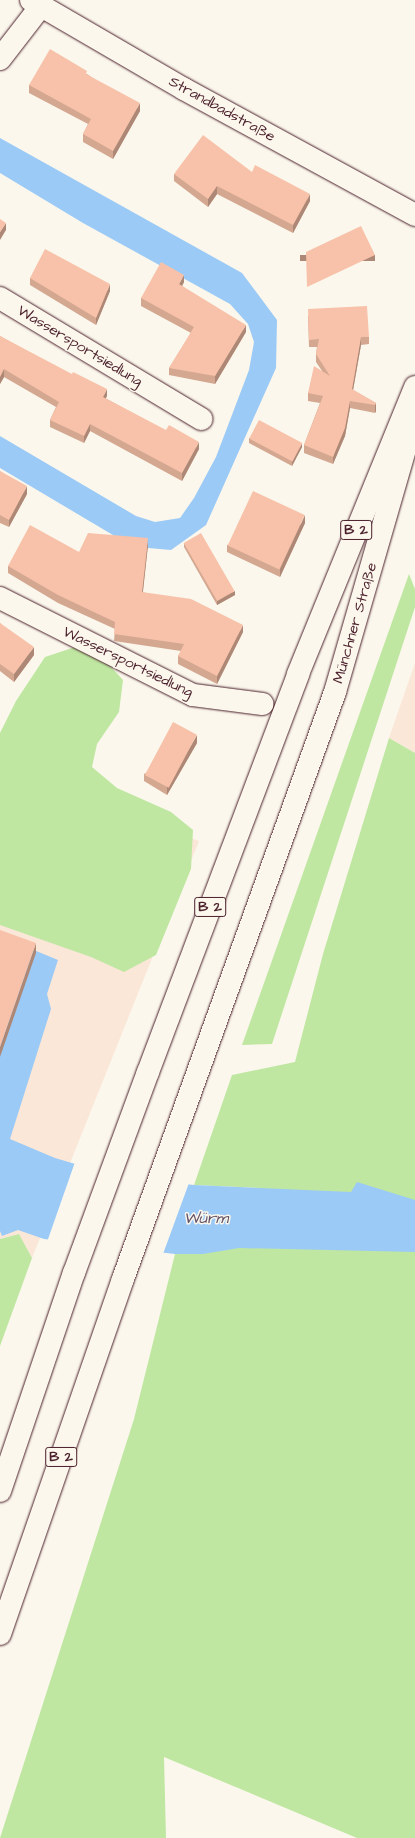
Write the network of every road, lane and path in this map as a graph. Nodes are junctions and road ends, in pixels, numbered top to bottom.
1 (36, 3) edge
2 (0, 59) edge
3 (415, 215) edge
4 (0, 298) edge
5 (415, 387) edge
6 (415, 415) edge
7 (201, 419) dead end
8 (0, 598) edge
9 (262, 704) dead end
10 (0, 1491) edge
11 (0, 1634) edge

1 - 2 main road
1 - 3 main road, Strandbadstraße
4 - 7 main road, Wassersportsiedlung
5 - 10 main road, Münchner Straße / B 2
6 - 11 main road, Münchner Straße / B 2
8 - 9 main road, Wassersportsiedlung

